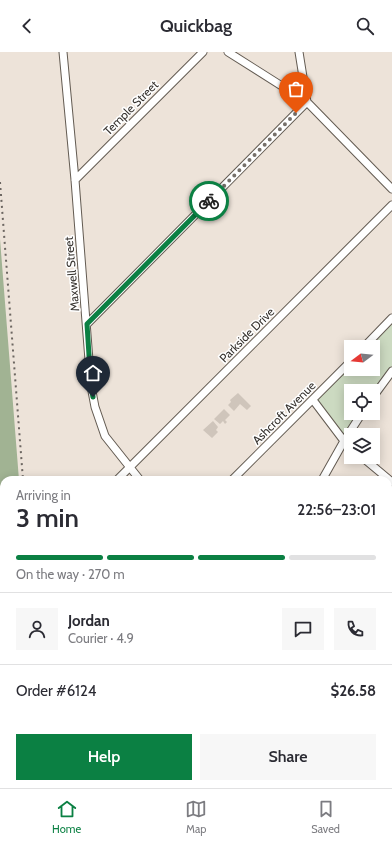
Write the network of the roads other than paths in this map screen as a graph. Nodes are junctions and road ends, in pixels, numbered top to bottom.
1 (63, 52) edge
2 (203, 52) edge
3 (228, 52) edge
4 (299, 52) edge
5 (307, 102) junction
6 (75, 180) junction
7 (392, 190) edge
8 (392, 205) edge
9 (392, 318) edge
10 (87, 324) junction
11 (371, 340) edge
12 (344, 367) edge
13 (392, 371) edge
14 (380, 387) edge
15 (312, 400) junction
16 (344, 441) joint
17 (370, 464) edge
18 (130, 467) junction
19 (121, 476) edge
20 (137, 476) edge
21 (236, 476) edge
22 (324, 476) edge
23 (385, 476) edge

1 - 6 street, Maxwell Street
2 - 6 street, Temple Street
3 - 5 street
4 - 5 street
5 - 7 street
5 - 10 street
6 - 10 street, Maxwell Street
8 - 18 street, Parkside Drive
9 - 11 street
10 - 18 street, Maxwell Street
12 - 15 street, Ashcroft Avenue
13 - 14 street
15 - 16 street
15 - 21 street, Ashcroft Avenue
16 - 22 street
17 - 23 street
18 - 19 street, Parkside Drive
18 - 20 street, Maxwell Street

